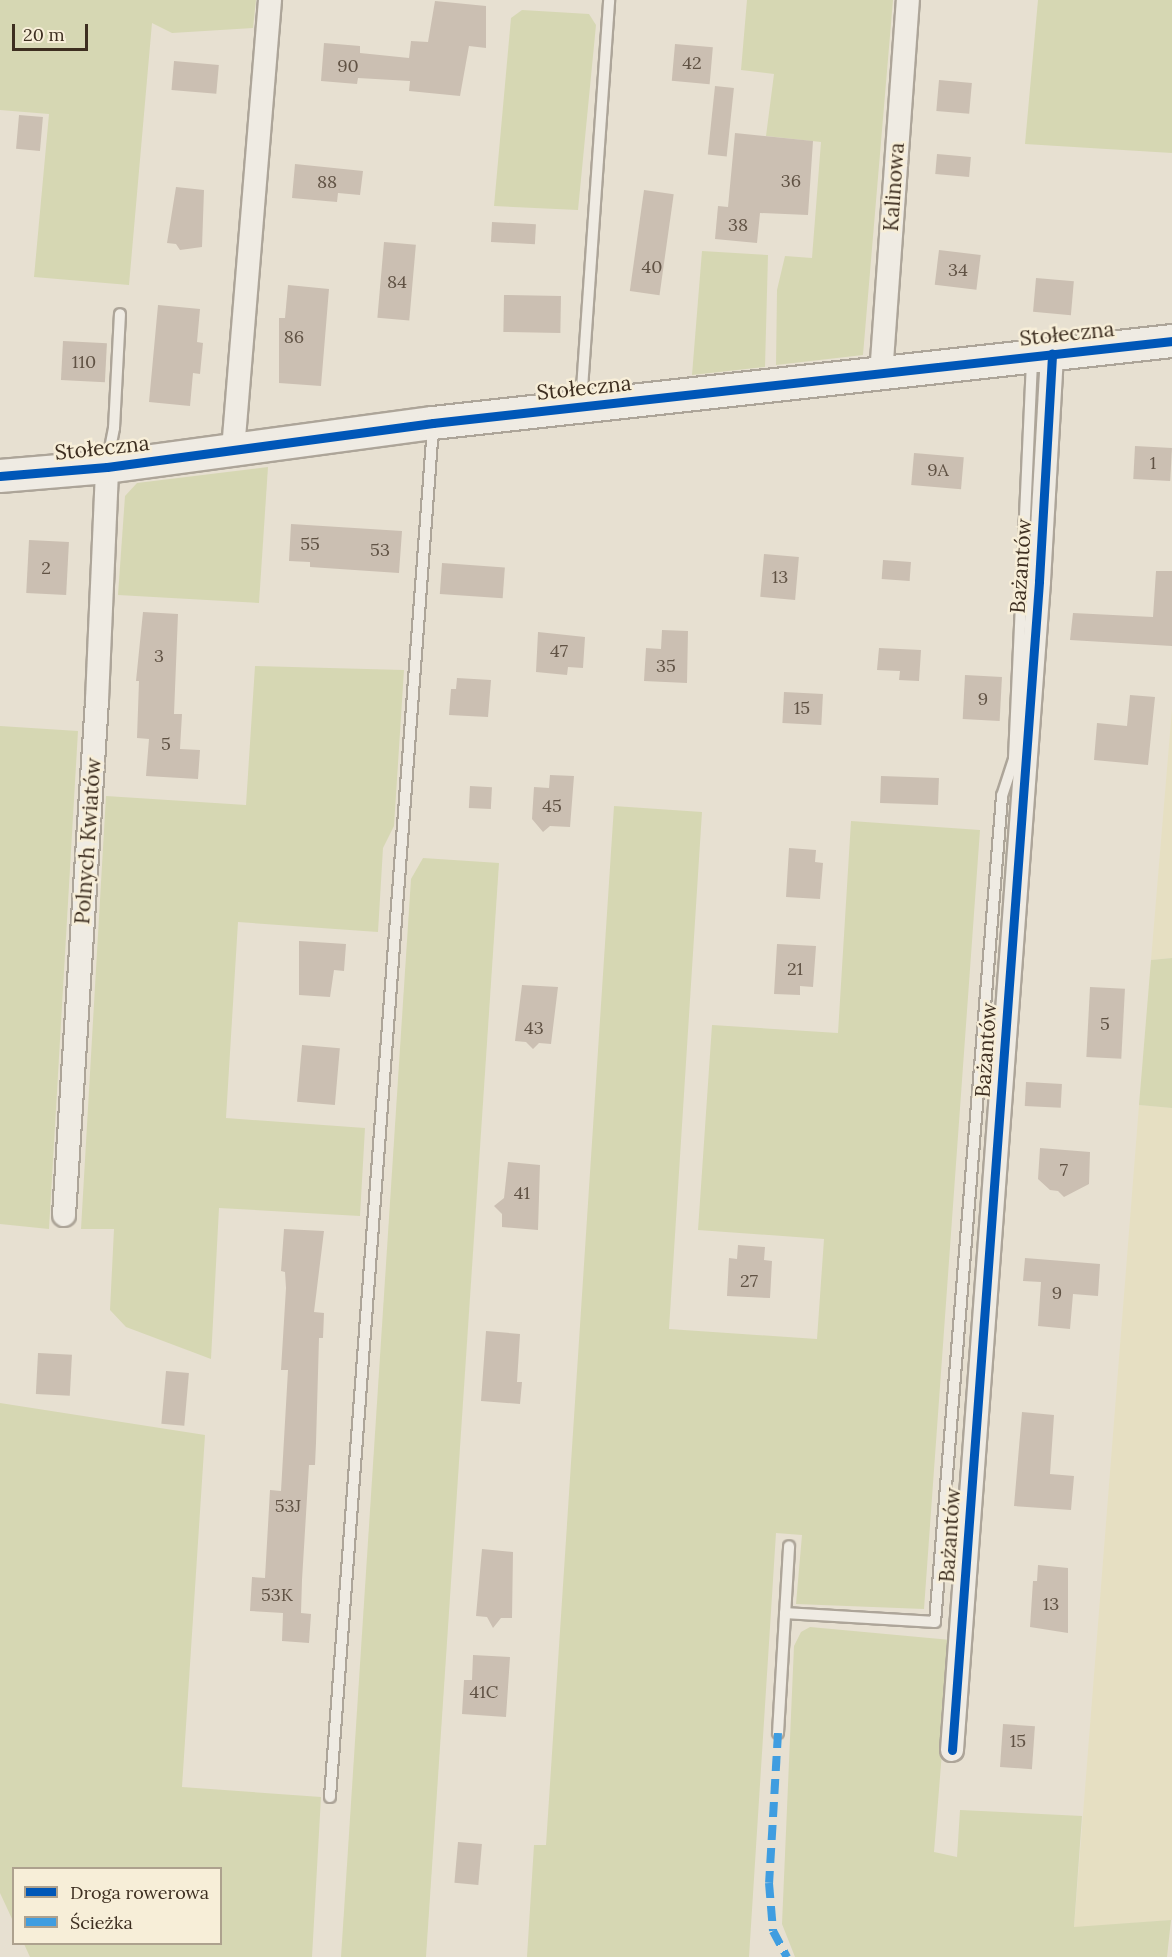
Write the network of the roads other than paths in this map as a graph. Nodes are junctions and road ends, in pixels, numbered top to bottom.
1 (270, 0) edge
2 (609, 0) edge
3 (908, 0) edge
4 (120, 314) dead end
5 (1172, 341) edge
6 (1042, 354) junction
7 (881, 375) junction
8 (581, 406) junction
9 (433, 423) junction
10 (233, 450) junction
11 (107, 467) junction
12 (0, 476) edge
13 (64, 1215) dead end
14 (789, 1546) dead end
15 (785, 1613) junction
16 (778, 1733) dead end
17 (952, 1750) dead end
18 (330, 1797) dead end

1 - 10 street
2 - 8 lane
3 - 7 street, Kalinowa
4 - 11 lane
5 - 6 street, Stołeczna
6 - 7 street, Stołeczna
6 - 15 lane
6 - 17 street, Bażantów
7 - 8 street, Stołeczna
8 - 9 street, Stołeczna
9 - 10 street, Stołeczna
9 - 18 lane
10 - 11 street, Stołeczna
11 - 12 street, Stołeczna
11 - 13 street, Polnych Kwiatów
14 - 15 lane
15 - 16 lane

